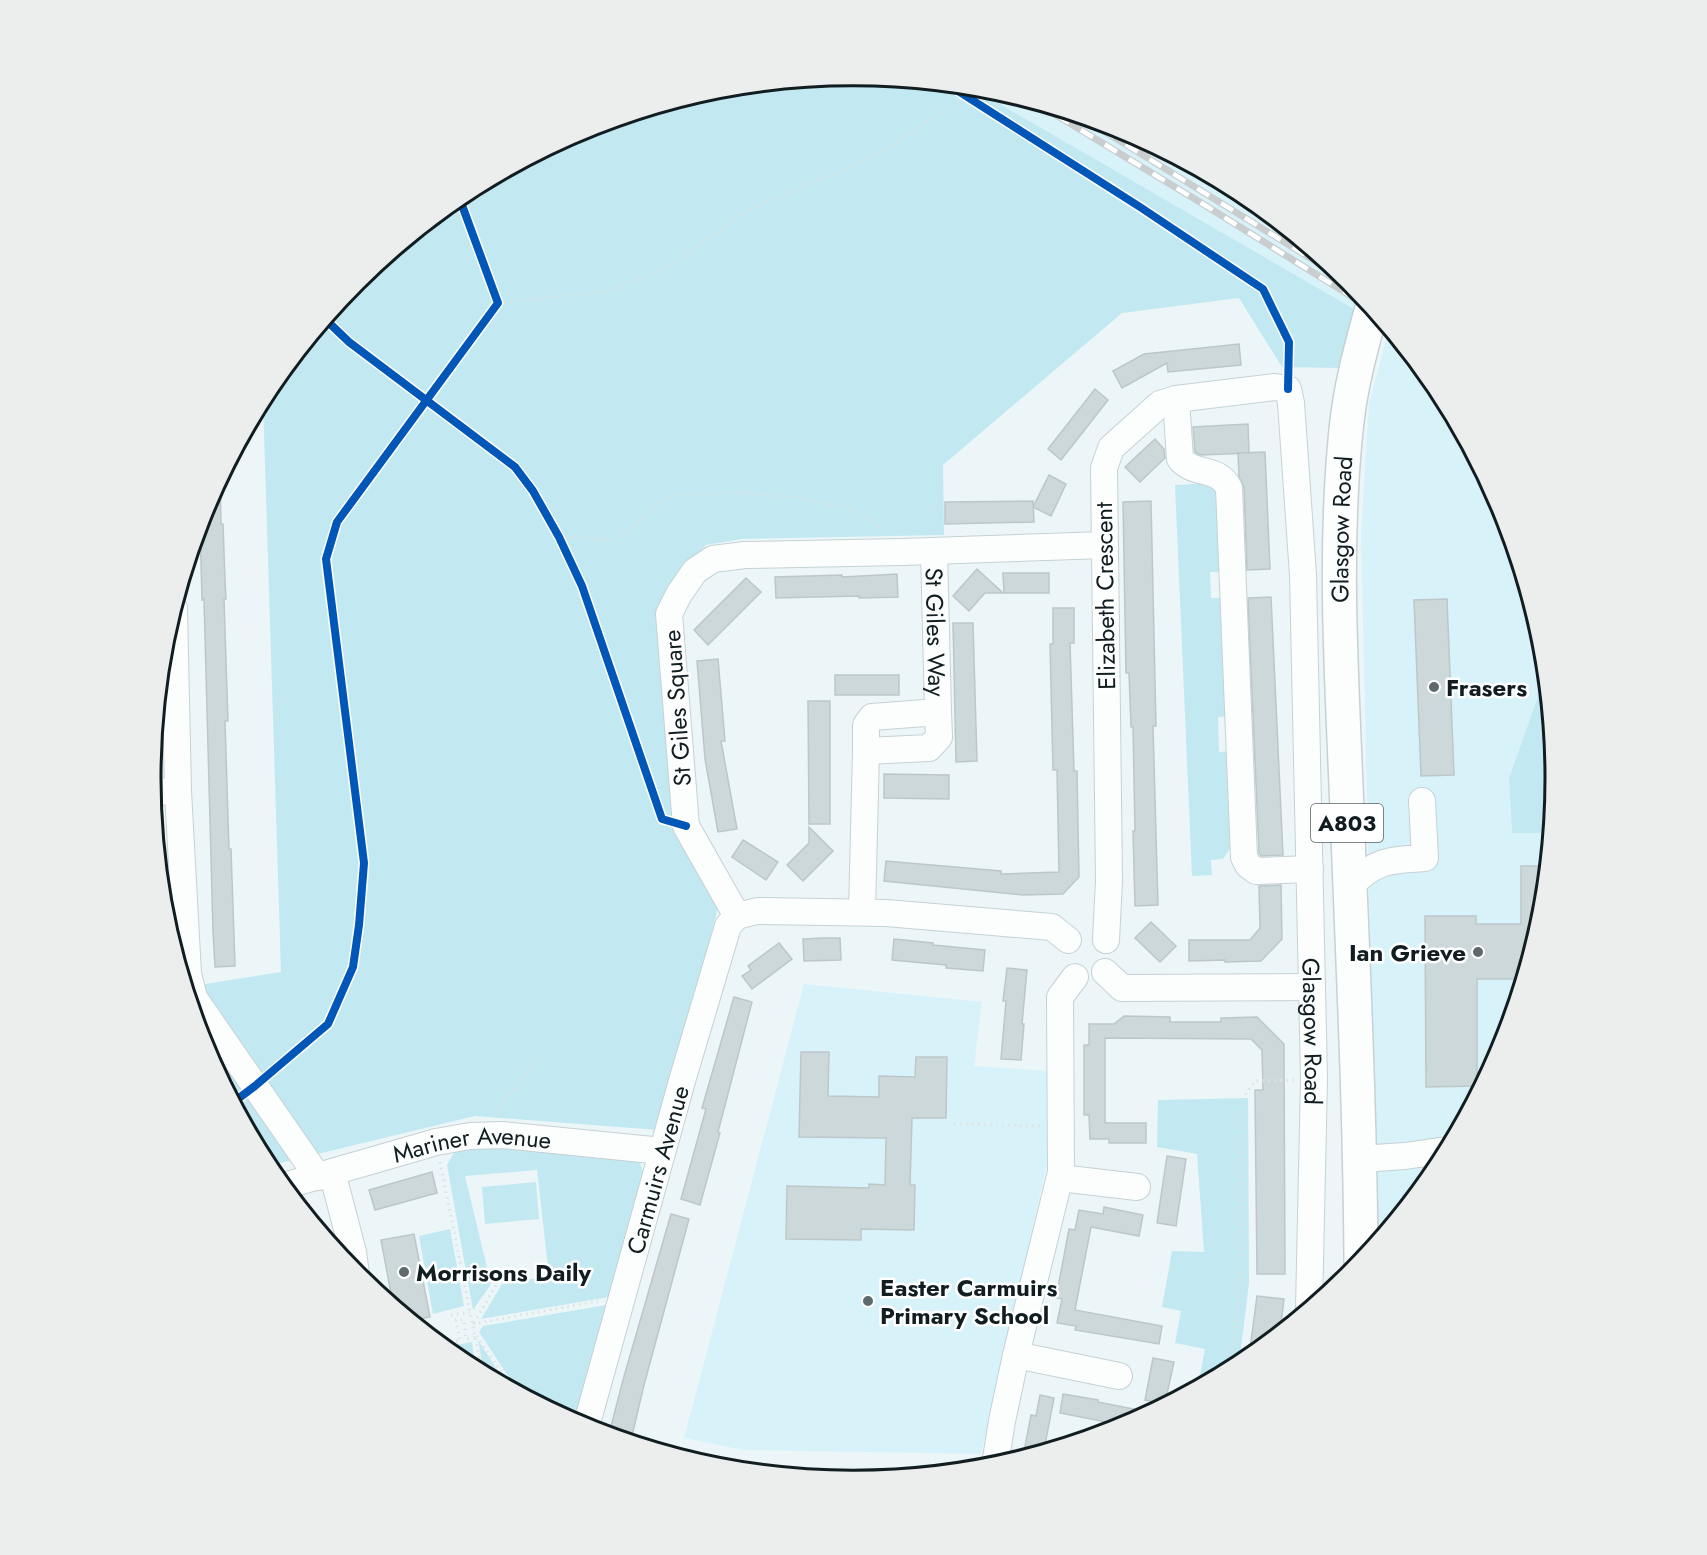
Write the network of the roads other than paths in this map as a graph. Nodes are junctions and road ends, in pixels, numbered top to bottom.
1 (1370, 317) edge
2 (1288, 389) joint
3 (1176, 399) junction
4 (1104, 545) junction
5 (934, 550) junction
6 (175, 643) edge
7 (938, 712) junction
8 (866, 751) junction
9 (1307, 754) junction
10 (1344, 754) junction
11 (178, 791) junction
12 (162, 792) edge
13 (1422, 801) dead end
14 (1310, 869) junction
15 (1350, 886) junction
16 (862, 912) junction
17 (737, 916) junction
18 (1068, 940) junction
19 (1106, 940) junction
20 (184, 954) edge
21 (1105, 972) junction
22 (1075, 977) junction
23 (1312, 987) junction
24 (201, 1007) edge
25 (662, 1151) junction
26 (1436, 1152) edge
27 (1360, 1159) junction
28 (325, 1175) junction
29 (1060, 1178) junction
30 (293, 1184) edge
31 (1137, 1187) dead end
32 (1361, 1248) edge
33 (354, 1256) edge
34 (1310, 1298) edge
35 (1016, 1355) junction
36 (1119, 1375) dead end
37 (589, 1417) edge
38 (997, 1454) edge

1 - 10 main road, Glasgow Road / A803
2 - 3 street, Elizabeth Crescent
2 - 9 street, Glasgow Road
3 - 4 street, Elizabeth Crescent
3 - 14 street
4 - 5 street, St Giles Square
4 - 19 street, Elizabeth Crescent
5 - 7 street, St Giles Way
5 - 17 street, St Giles Square
6 - 11 street
7 - 8 street, St Giles Way
7 - 8 street, St Giles Way
8 - 16 street, St Giles Way
9 - 10 street
9 - 14 street, Glasgow Road
10 - 15 main road, Glasgow Road / A803
11 - 12 street
11 - 20 street
13 - 15 street
14 - 23 street, Glasgow Road
15 - 27 main road, Glasgow Road / A803
16 - 17 street
16 - 18 street
17 - 25 street, Carmuirs Avenue
18 - 19 street
18 - 22 street
19 - 21 street
21 - 22 street
21 - 23 street
22 - 29 street
23 - 34 street, Glasgow Road
24 - 28 street
25 - 28 street, Mariner Avenue
25 - 37 street, Carmuirs Avenue
26 - 27 street
27 - 32 main road, Glasgow Road / A803
28 - 30 street, Mariner Avenue
28 - 33 street
29 - 31 street
29 - 35 street
35 - 36 street
35 - 38 street

